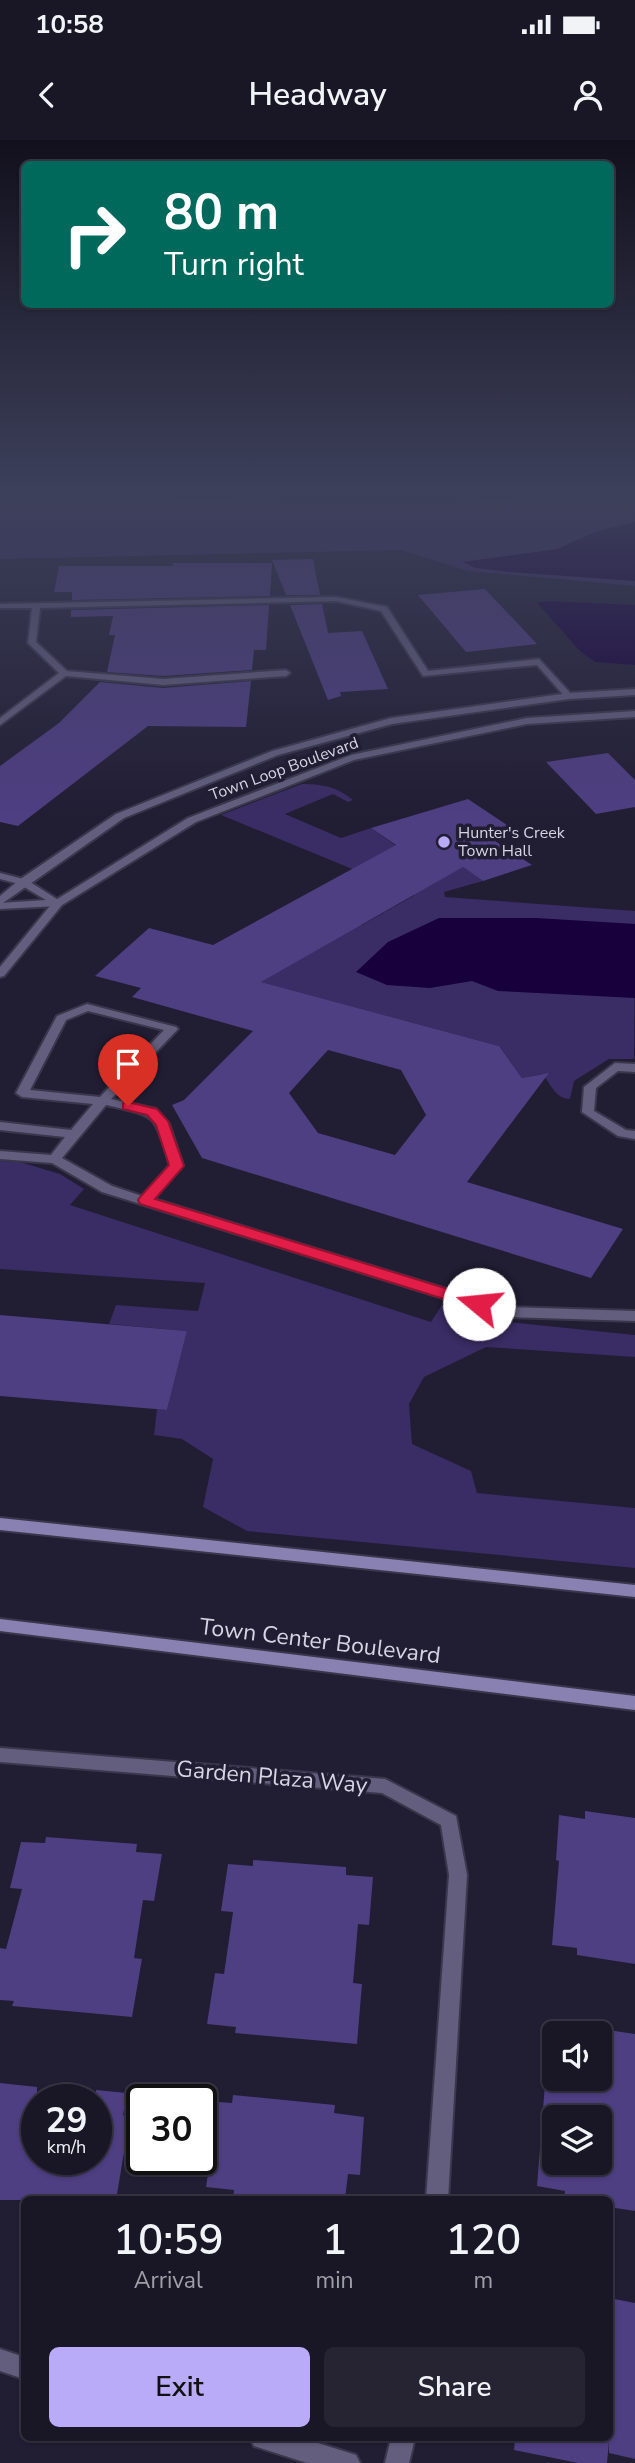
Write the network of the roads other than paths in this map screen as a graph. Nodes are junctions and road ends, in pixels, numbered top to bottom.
1 (316, 599) edge
2 (338, 599) edge
3 (36, 605) junction
4 (0, 606) edge
5 (64, 673) junction
6 (286, 673) dead end
7 (635, 692) edge
8 (569, 696) junction
9 (635, 714) edge
10 (0, 722) edge
11 (0, 876) edge
12 (23, 882) junction
13 (58, 903) junction
14 (0, 904) edge
15 (0, 974) edge
16 (635, 1068) edge
17 (104, 1101) junction
18 (0, 1126) edge
19 (72, 1134) junction
20 (635, 1135) edge
21 (0, 1155) edge
22 (55, 1159) junction
23 (145, 1200) junction
24 (635, 1316) edge
25 (0, 1524) edge
26 (635, 1591) edge
27 (0, 1625) edge
28 (635, 1703) edge
29 (0, 1755) edge
30 (437, 2196) edge
31 (0, 2360) edge
32 (21, 2367) edge
33 (272, 2441) edge
34 (402, 2441) edge
35 (348, 2463) edge
36 (397, 2463) edge

1 - 3 street
2 - 8 street
3 - 4 street
3 - 5 street
5 - 6 street
5 - 10 street
7 - 8 street, Town Loop Boulevard
8 - 12 street, Town Loop Boulevard
9 - 13 street, Town Loop Boulevard
11 - 12 street
12 - 13 street
12 - 14 street, Town Loop Boulevard
13 - 14 street
13 - 15 street, Town Loop Boulevard
16 - 20 street
17 - 17 street
17 - 19 street
17 - 23 street
18 - 19 street
19 - 22 street
21 - 22 street
22 - 23 street
23 - 24 street
25 - 26 main road
27 - 28 main road, Town Center Boulevard
29 - 30 street, Garden Plaza Way
31 - 32 street
33 - 35 street
34 - 36 street

